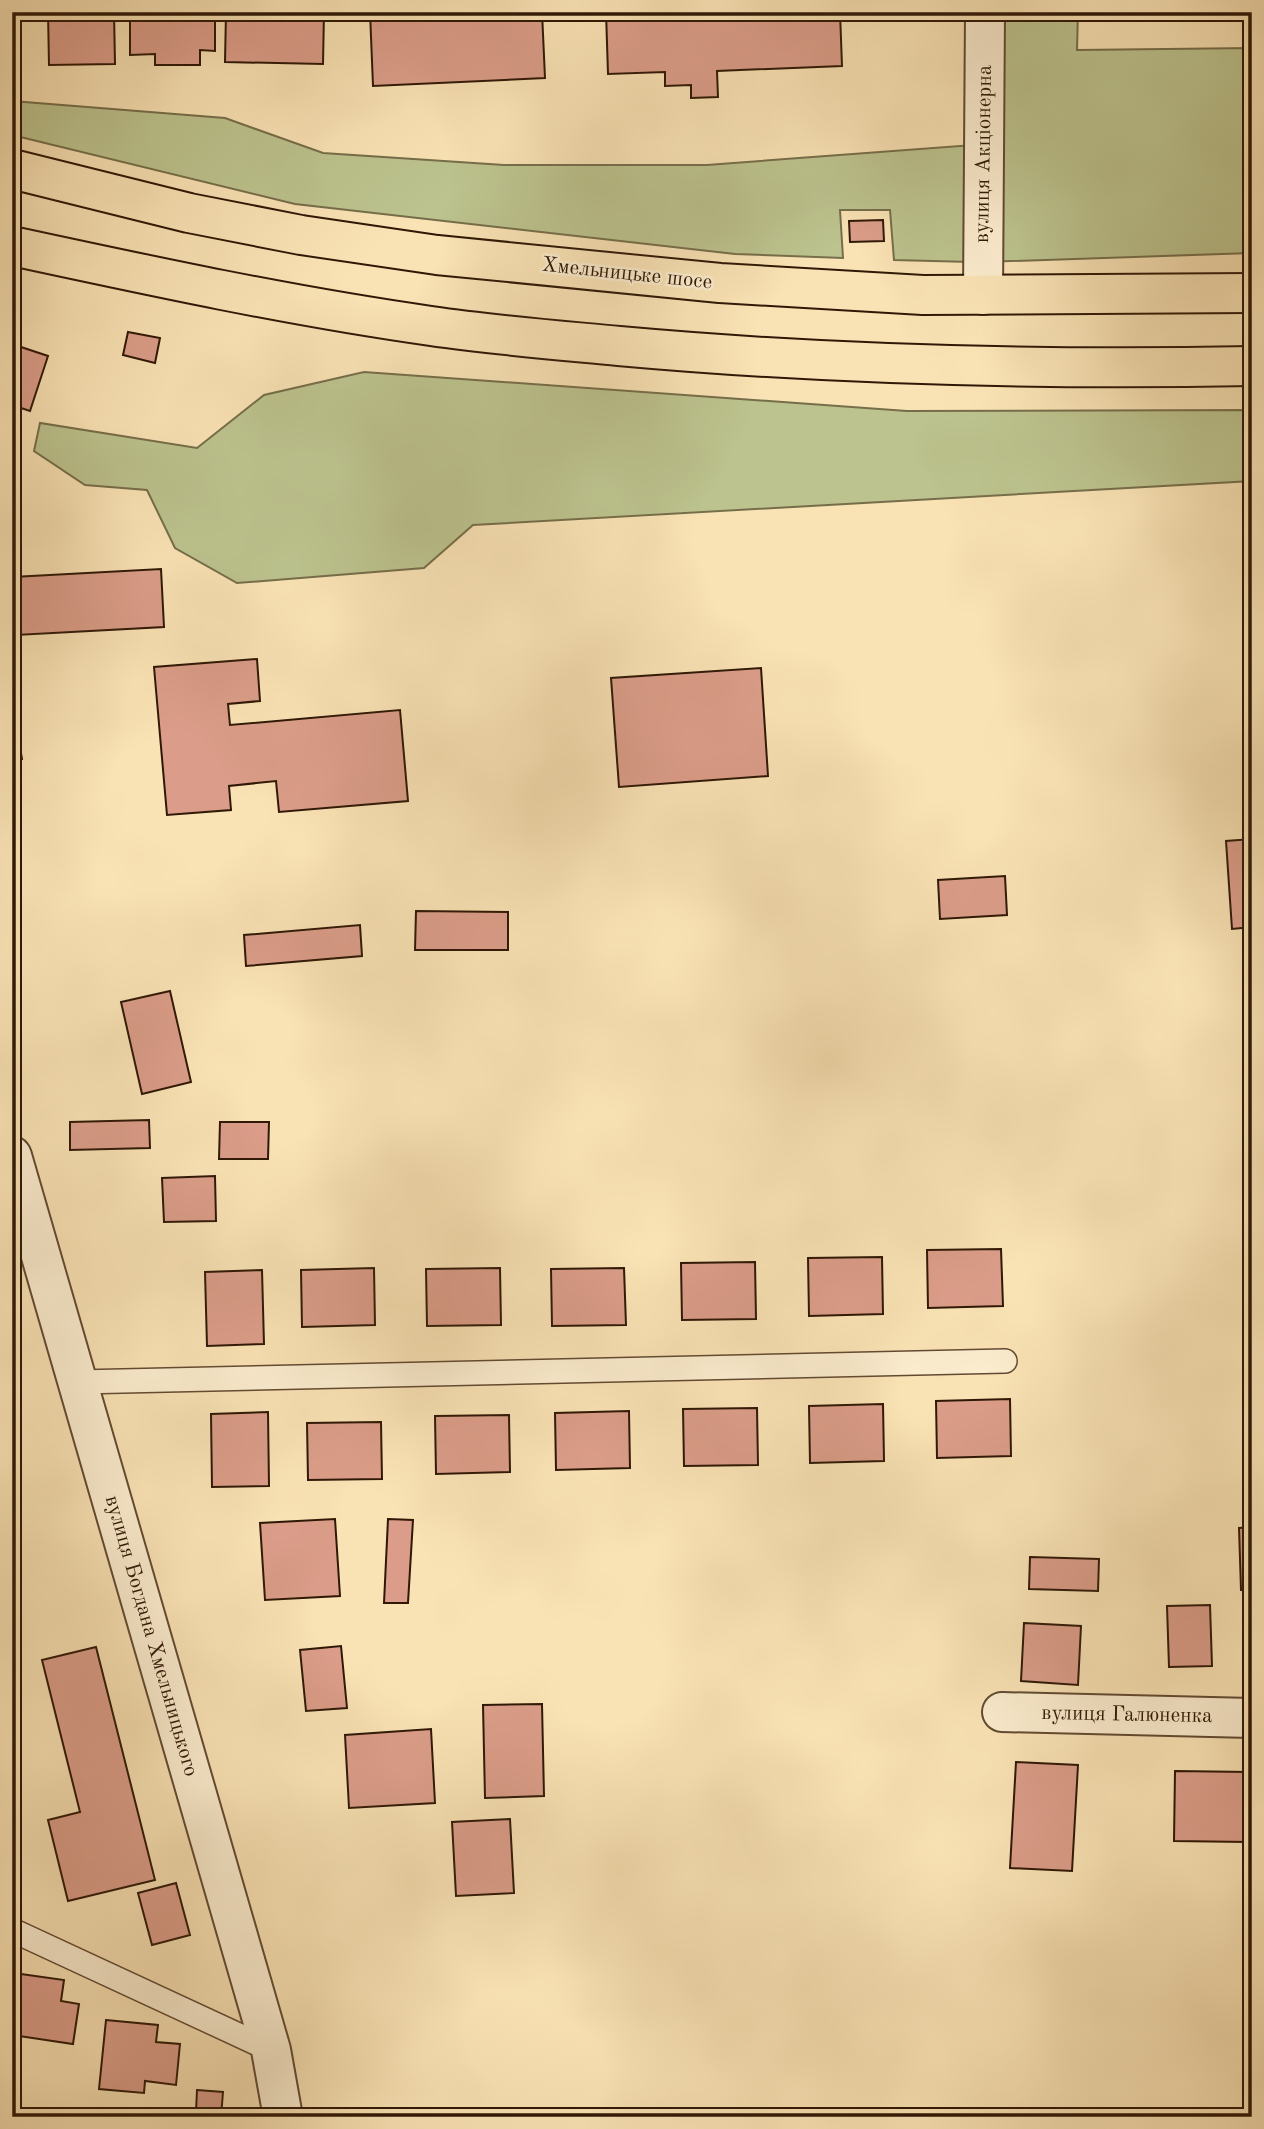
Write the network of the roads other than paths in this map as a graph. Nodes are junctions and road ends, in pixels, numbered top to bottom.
1 (985, 12) edge
2 (12, 169) edge
3 (12, 246) edge
4 (1252, 293) edge
5 (983, 295) junction
6 (1252, 366) edge
7 (12, 1156) edge
8 (1005, 1361) dead end
9 (78, 1382) junction
10 (1002, 1712) dead end
11 (1252, 1718) edge
12 (12, 1930) edge
13 (271, 2050) junction
14 (283, 2117) edge

1 - 5 street, вулиця Акціонерна
2 - 5 highway, Хмельницьке шосе
3 - 6 highway
4 - 5 highway, Хмельницьке шосе
7 - 9 street, вулиця Богдана Хмельницького
8 - 9 lane
9 - 13 street, вулиця Богдана Хмельницького
10 - 11 street, вулиця Галюненка
12 - 13 lane
13 - 14 street, вулиця Богдана Хмельницького

